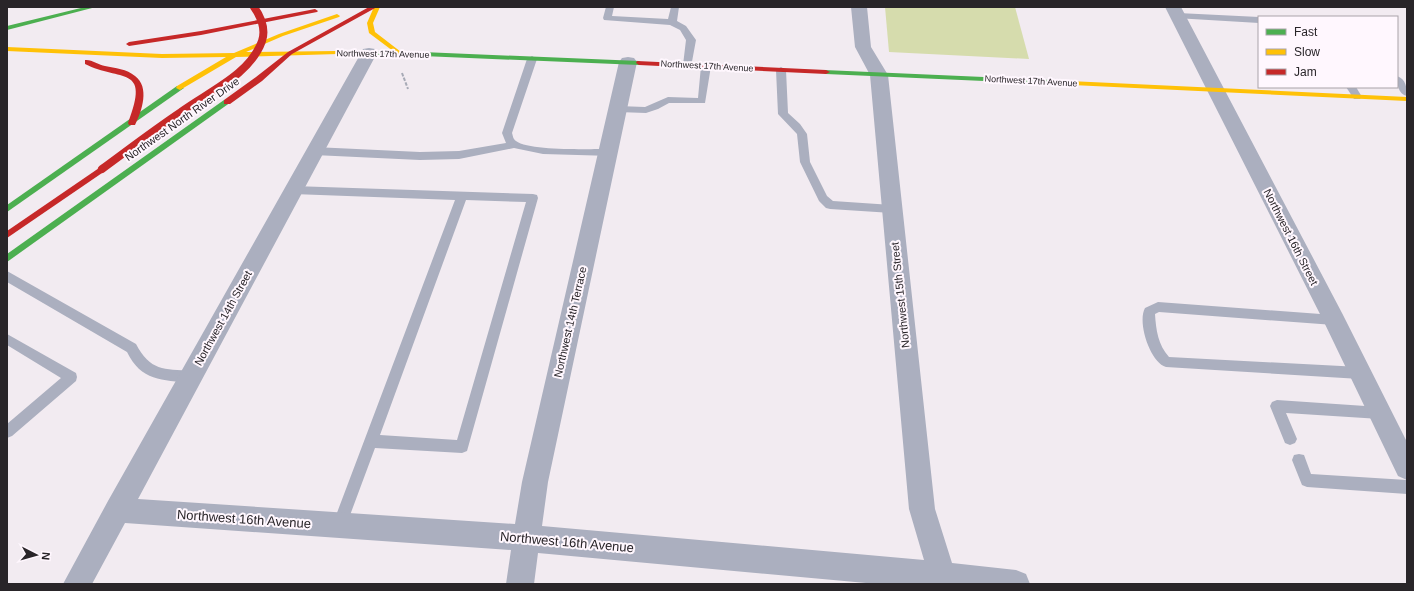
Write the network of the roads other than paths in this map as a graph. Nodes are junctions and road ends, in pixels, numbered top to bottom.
1 (93, 7) edge
2 (254, 7) edge
3 (363, 7) edge
4 (376, 7) edge
5 (610, 7) edge
6 (675, 7) edge
7 (860, 7) edge
8 (330, 8) edge
9 (1175, 11) edge
10 (1258, 20) edge
11 (672, 22) junction
12 (7, 28) edge
13 (7, 49) edge
14 (72, 53) junction
15 (290, 53) junction
16 (369, 53) junction
17 (398, 53) junction
18 (234, 54) junction
19 (532, 59) junction
20 (628, 62) junction
21 (688, 65) junction
22 (706, 66) junction
23 (781, 70) junction
24 (879, 75) junction
25 (1398, 80) edge
26 (1352, 88) edge
27 (1215, 90) junction
28 (1407, 93) edge
29 (1357, 97) junction
30 (1407, 99) edge
31 (618, 109) junction
32 (132, 123) junction
33 (513, 145) junction
34 (314, 151) junction
35 (608, 153) junction
36 (293, 190) junction
37 (462, 196) junction
38 (7, 209) edge
39 (892, 209) junction
40 (7, 235) edge
41 (7, 259) edge
42 (7, 276) edge
43 (1334, 320) junction
44 (7, 339) edge
45 (1360, 373) junction
46 (191, 377) junction
47 (1380, 413) junction
48 (7, 432) edge
49 (1290, 439) dead end
50 (370, 441) junction
51 (1299, 460) dead end
52 (1407, 468) edge
53 (1407, 487) edge
54 (117, 510) junction
55 (339, 526) junction
56 (526, 538) junction
57 (943, 580) edge
58 (77, 584) edge
59 (520, 584) edge
60 (1016, 584) edge

1 - 12 main road
2 - 40 main road, bridge
3 - 18 main road
4 - 15 main road, Northwest North River Drive
4 - 17 main road
5 - 11 lane
6 - 11 lane
7 - 24 street, Northwest 15th Street
8 - 14 main road
9 - 10 lane
9 - 27 street, Northwest 16th Street
11 - 21 lane
13 - 14 main road, Northwest 17th Avenue
14 - 18 main road, Northwest 17th Avenue
14 - 32 main road
15 - 16 main road, Northwest 17th Avenue
15 - 18 main road, Northwest 17th Avenue
15 - 41 main road, Northwest North River Drive
16 - 17 main road, Northwest 17th Avenue
16 - 34 street, Northwest 14th Street
17 - 19 main road, Northwest 17th Avenue
18 - 32 main road
19 - 20 main road, Northwest 17th Avenue
19 - 33 lane
20 - 21 main road, Northwest 17th Avenue
20 - 31 street, Northwest 14th Terrace
21 - 22 main road, Northwest 17th Avenue
22 - 23 main road, Northwest 17th Avenue
22 - 31 lane
23 - 24 main road, Northwest 17th Avenue
23 - 39 lane
24 - 27 main road, Northwest 17th Avenue
24 - 39 street, Northwest 15th Street
25 - 28 lane
26 - 29 lane
27 - 29 main road, Northwest 17th Avenue
27 - 43 street, Northwest 16th Street
29 - 30 main road, Northwest 17th Avenue
31 - 35 street, Northwest 14th Terrace
32 - 38 main road
33 - 34 lane
33 - 35 lane
34 - 36 street, Northwest 14th Street
35 - 56 street, Northwest 14th Terrace
36 - 37 lane
36 - 46 street, Northwest 14th Street
37 - 50 lane
37 - 50 lane
39 - 57 street, Northwest 15th Street
42 - 46 lane
43 - 45 street, Northwest 16th Street
43 - 45 lane
44 - 48 lane
45 - 47 street, Northwest 16th Street
46 - 54 street, Northwest 14th Street
47 - 49 lane
47 - 52 street, Northwest 16th Street
50 - 55 lane
51 - 53 lane
54 - 55 street, Northwest 16th Avenue
54 - 58 street, Northwest 14th Street
55 - 56 street, Northwest 16th Avenue
56 - 57 street, Northwest 16th Avenue
56 - 59 street, Northwest 14th Terrace
57 - 60 street, Northwest 16th Avenue

